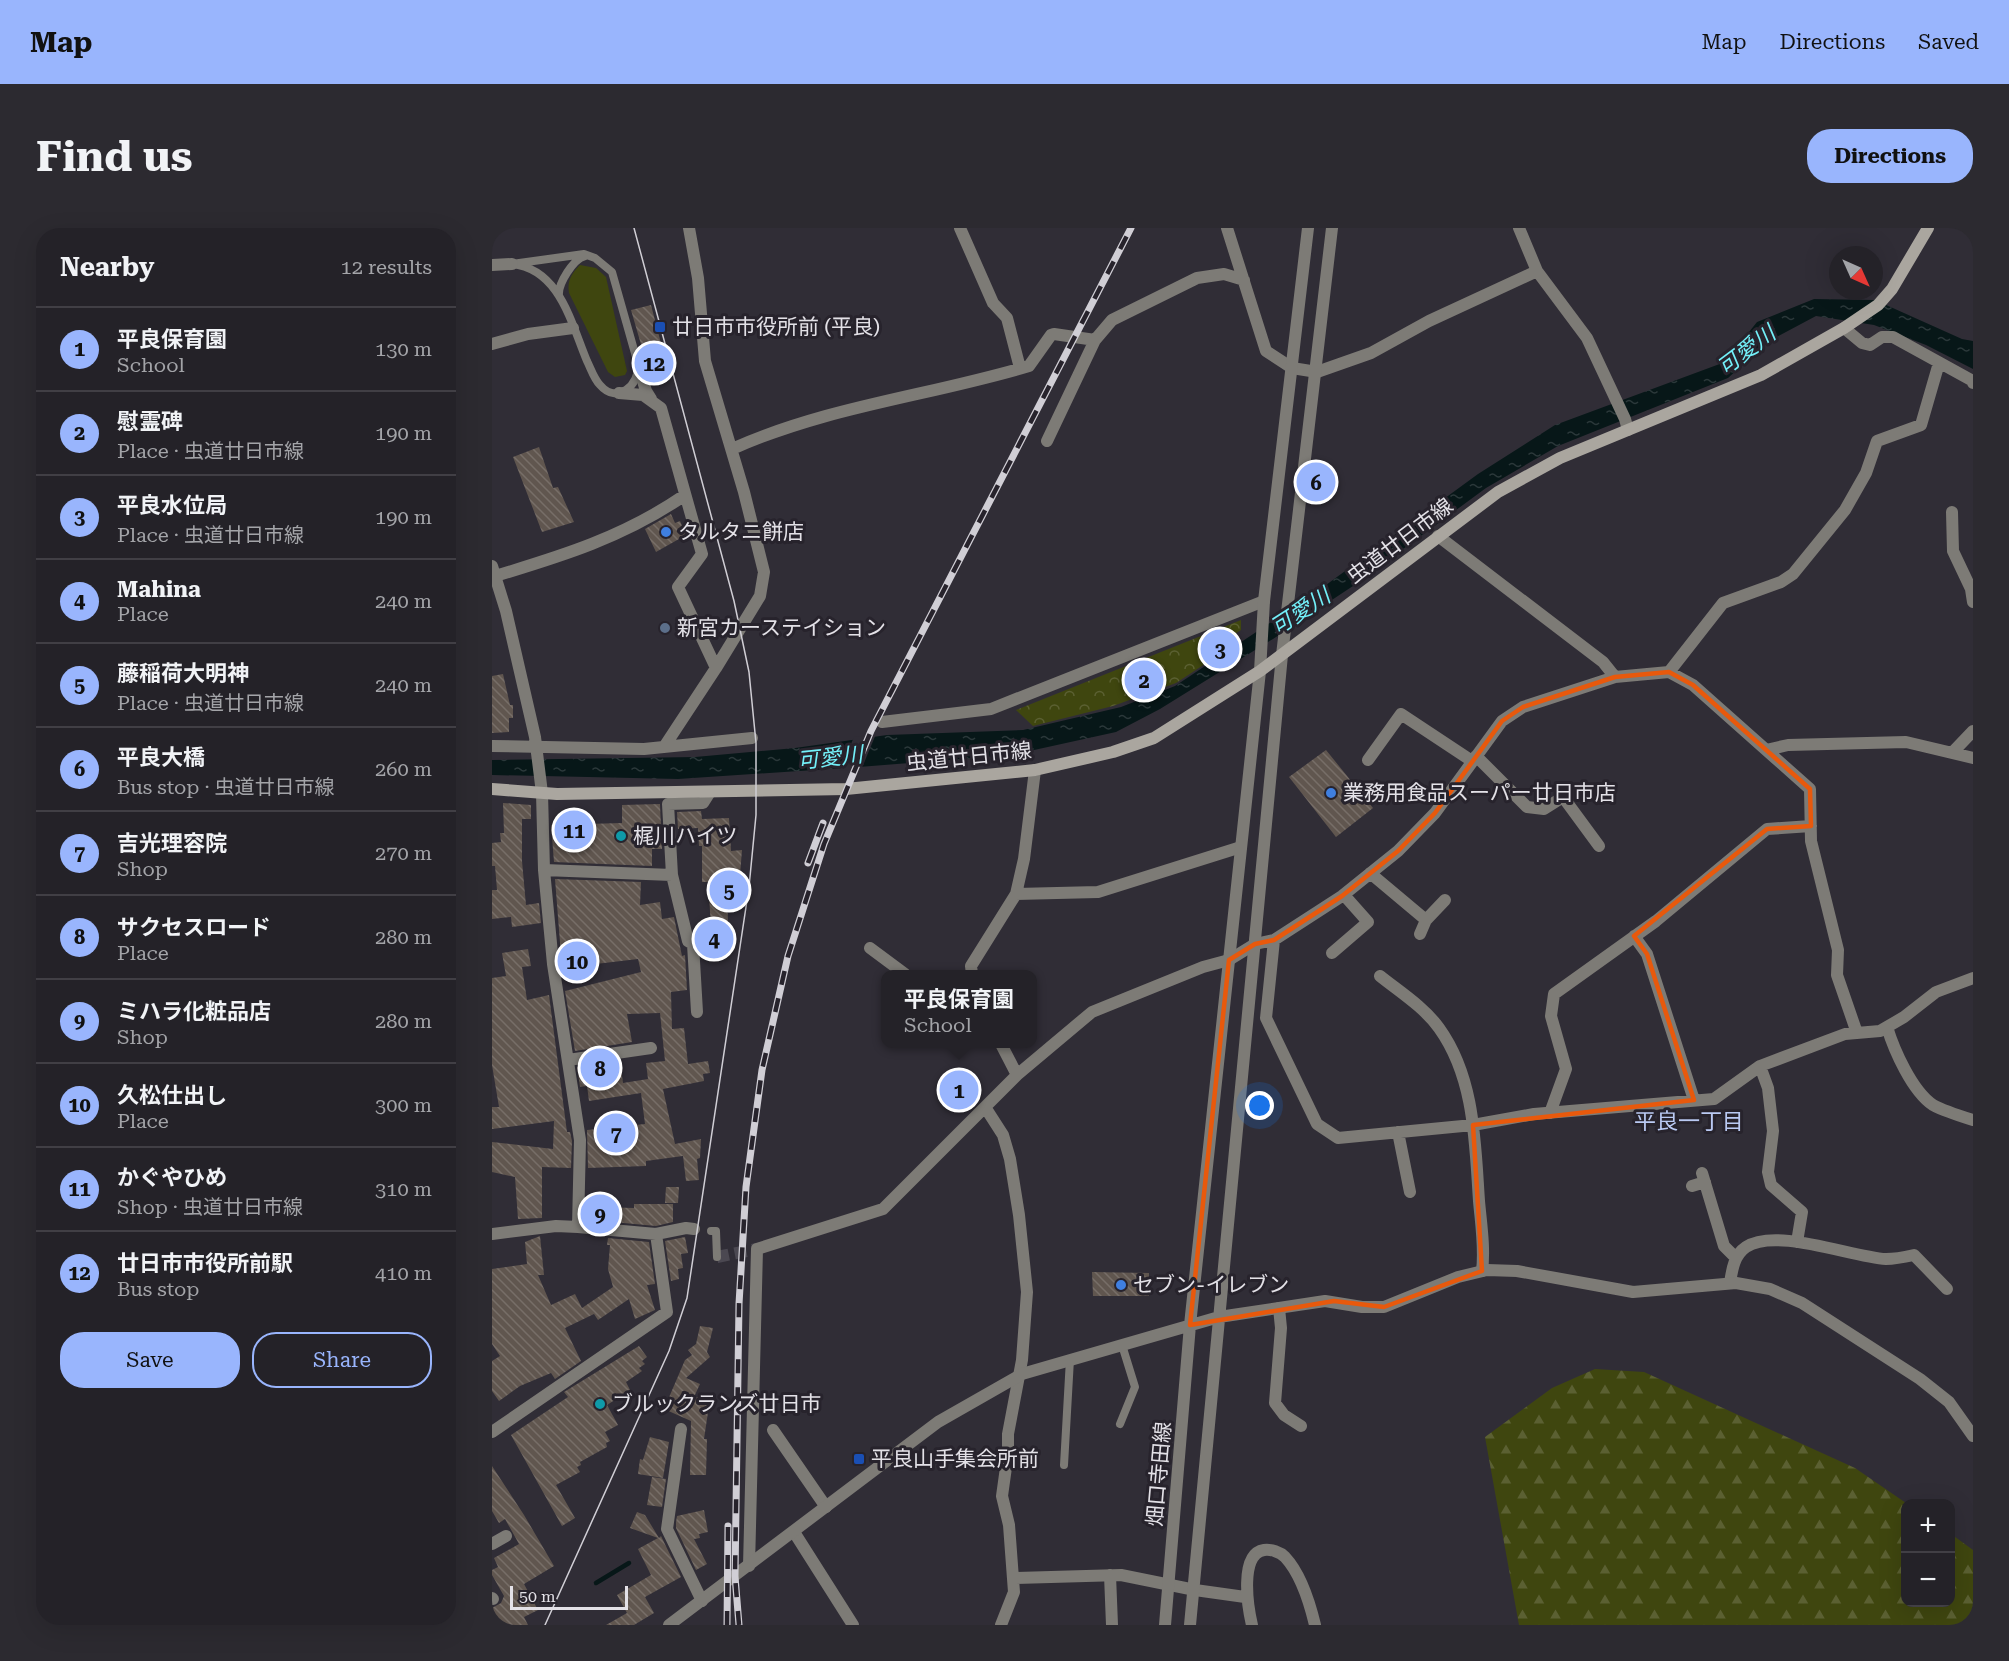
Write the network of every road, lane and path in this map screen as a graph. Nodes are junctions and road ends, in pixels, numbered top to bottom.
1 (689, 228) edge
2 (960, 228) edge
3 (1227, 228) edge
4 (1308, 228) edge
5 (1332, 228) edge
6 (1519, 228) edge
7 (1928, 228) edge
8 (588, 255) junction
9 (512, 264) junction
10 (492, 265) edge
11 (1537, 271) junction
12 (1244, 280) junction
13 (559, 296) junction
14 (1847, 326) junction
15 (573, 328) junction
16 (1095, 340) junction
17 (492, 344) edge
18 (1939, 363) junction
19 (638, 364) junction
20 (1020, 368) junction
21 (1292, 368) junction
22 (1317, 372) junction
23 (1973, 383) edge
24 (619, 393) junction
25 (651, 399) junction
26 (1626, 425) junction
27 (1047, 441) dead end
28 (732, 449) junction
29 (685, 495) junction
30 (1952, 512) dead end
31 (1438, 536) junction
32 (493, 573) edge
33 (1973, 602) edge
34 (1263, 604) junction
35 (1282, 656) junction
36 (716, 669) junction
37 (1260, 671) junction
38 (1669, 672) junction
39 (1615, 677) junction
40 (882, 722) dead end
41 (1973, 731) edge
42 (752, 738) dead end
43 (492, 746) edge
44 (664, 747) junction
45 (1766, 750) junction
46 (537, 751) junction
47 (1952, 753) junction
48 (1474, 758) junction
49 (1973, 758) edge
50 (1368, 760) dead end
51 (1035, 770) junction
52 (541, 788) junction
53 (492, 789) edge
54 (710, 792) junction
55 (1811, 826) junction
56 (1599, 846) dead end
57 (1241, 847) junction
58 (544, 870) junction
59 (1371, 873) junction
60 (672, 875) junction
61 (1016, 894) junction
62 (1344, 895) junction
63 (1445, 900) dead end
64 (1426, 920) junction
65 (1420, 934) dead end
66 (1634, 936) junction
67 (1274, 940) junction
68 (1256, 944) junction
69 (870, 948) dead end
70 (1332, 953) dead end
71 (1229, 960) junction
72 (899, 970) edge
73 (971, 970) edge
74 (1380, 976) dead end
75 (1973, 978) edge
76 (698, 1012) dead end
77 (1887, 1027) junction
78 (1857, 1033) junction
79 (651, 1048) dead end
80 (1003, 1048) edge
81 (568, 1060) junction
82 (1760, 1066) junction
83 (1017, 1075) junction
84 (1694, 1100) junction
85 (985, 1107) junction
86 (1550, 1113) junction
87 (1973, 1120) edge
88 (1473, 1125) junction
89 (1398, 1132) junction
90 (1692, 1186) dead end
91 (1410, 1192) dead end
92 (578, 1227) junction
93 (694, 1229) dead end
94 (711, 1231) dead end
95 (492, 1234) edge
96 (656, 1234) junction
97 (1797, 1242) junction
98 (717, 1257) dead end
99 (1736, 1258) junction
100 (1482, 1270) junction
101 (1730, 1283) junction
102 (1947, 1289) dead end
103 (1279, 1308) junction
104 (1219, 1317) junction
105 (1190, 1325) junction
106 (1122, 1345) junction
107 (1070, 1359) junction
108 (1018, 1377) junction
109 (1120, 1424) dead end
110 (1301, 1426) dead end
111 (681, 1429) dead end
112 (773, 1430) dead end
113 (492, 1432) edge
114 (1973, 1436) edge
115 (1064, 1465) dead end
116 (826, 1507) junction
117 (794, 1532) junction
118 (506, 1536) dead end
119 (492, 1544) edge
120 (749, 1566) junction
121 (1110, 1575) junction
122 (1014, 1578) junction
123 (1170, 1586) junction
124 (1195, 1590) junction
125 (1245, 1597) junction
126 (702, 1601) junction
127 (669, 1625) edge
128 (853, 1625) edge
129 (1001, 1625) edge
130 (1112, 1625) edge
131 (1165, 1625) edge
132 (1191, 1625) edge
133 (1252, 1625) edge
134 (1315, 1625) edge

1 - 28 street
2 - 20 street
3 - 12 street
4 - 21 street, 畑口寺田線
5 - 22 street
6 - 11 street
7 - 14 main road, 虫道廿日市線
8 - 9 lane
8 - 13 lane
8 - 19 lane
9 - 10 street
9 - 13 lane
11 - 22 street
11 - 26 street
12 - 16 street
12 - 21 street
13 - 15 lane
14 - 18 street
14 - 26 main road, 虫道廿日市線
15 - 17 street
15 - 24 lane
16 - 20 street
16 - 27 street
18 - 23 street
18 - 38 street
19 - 24 lane
19 - 25 street
20 - 28 street
21 - 22 street
21 - 34 street, 畑口寺田線
22 - 35 street
24 - 25 street
25 - 29 street
26 - 31 main road, 虫道廿日市線
28 - 36 street
29 - 32 street
29 - 36 street
30 - 33 street
31 - 35 main road, 虫道廿日市線
31 - 39 street
32 - 46 street
34 - 37 street, 畑口寺田線
34 - 40 street
35 - 37 main road, 虫道廿日市線
35 - 68 street
36 - 44 street
37 - 51 main road, 虫道廿日市線
37 - 57 street, 畑口寺田線
38 - 39 street
38 - 45 street
39 - 48 street
41 - 47 street
42 - 44 street
43 - 46 street
44 - 46 street
45 - 47 street
45 - 55 street
46 - 52 street
47 - 49 street
48 - 50 street
48 - 56 street
48 - 59 street
51 - 54 main road, 虫道廿日市線
51 - 61 street
52 - 53 main road, 虫道廿日市線
52 - 54 main road, 虫道廿日市線
52 - 58 street
54 - 60 street
55 - 66 street
55 - 78 street
57 - 61 street
57 - 71 street, 畑口寺田線
58 - 60 street
58 - 81 street
59 - 62 street
59 - 64 street
60 - 76 street
61 - 73 street
62 - 67 street
62 - 70 street
63 - 64 street
64 - 65 street
66 - 84 street
66 - 86 street
67 - 68 street
67 - 89 street
68 - 71 street
68 - 104 street
69 - 72 street
71 - 83 street
71 - 105 street, 畑口寺田線
74 - 88 street
75 - 77 street
77 - 78 street
77 - 87 street
78 - 82 street
79 - 81 street
80 - 83 street
81 - 92 street
82 - 84 street
82 - 97 street
83 - 85 street
84 - 86 street
85 - 108 street
85 - 120 street
86 - 88 street
88 - 89 street
88 - 100 street
89 - 91 street
90 - 99 street
92 - 95 street
92 - 96 street
93 - 96 street
94 - 98 lane
96 - 113 street
97 - 99 street
97 - 102 street
99 - 101 street
100 - 101 street
100 - 103 street
101 - 114 street
103 - 104 street
103 - 110 street
104 - 105 street
104 - 124 street
105 - 106 street
105 - 123 street, 畑口寺田線
106 - 107 street
106 - 109 lane
107 - 108 street
107 - 115 lane
108 - 116 street
108 - 122 street
111 - 126 street
112 - 116 street
116 - 117 street
117 - 120 street
117 - 128 street
118 - 119 street
120 - 126 street
121 - 122 street
121 - 123 street
121 - 130 street
122 - 129 street
123 - 124 street
123 - 131 street, 畑口寺田線
124 - 125 street
124 - 132 street
125 - 133 street
125 - 134 street
126 - 127 street

